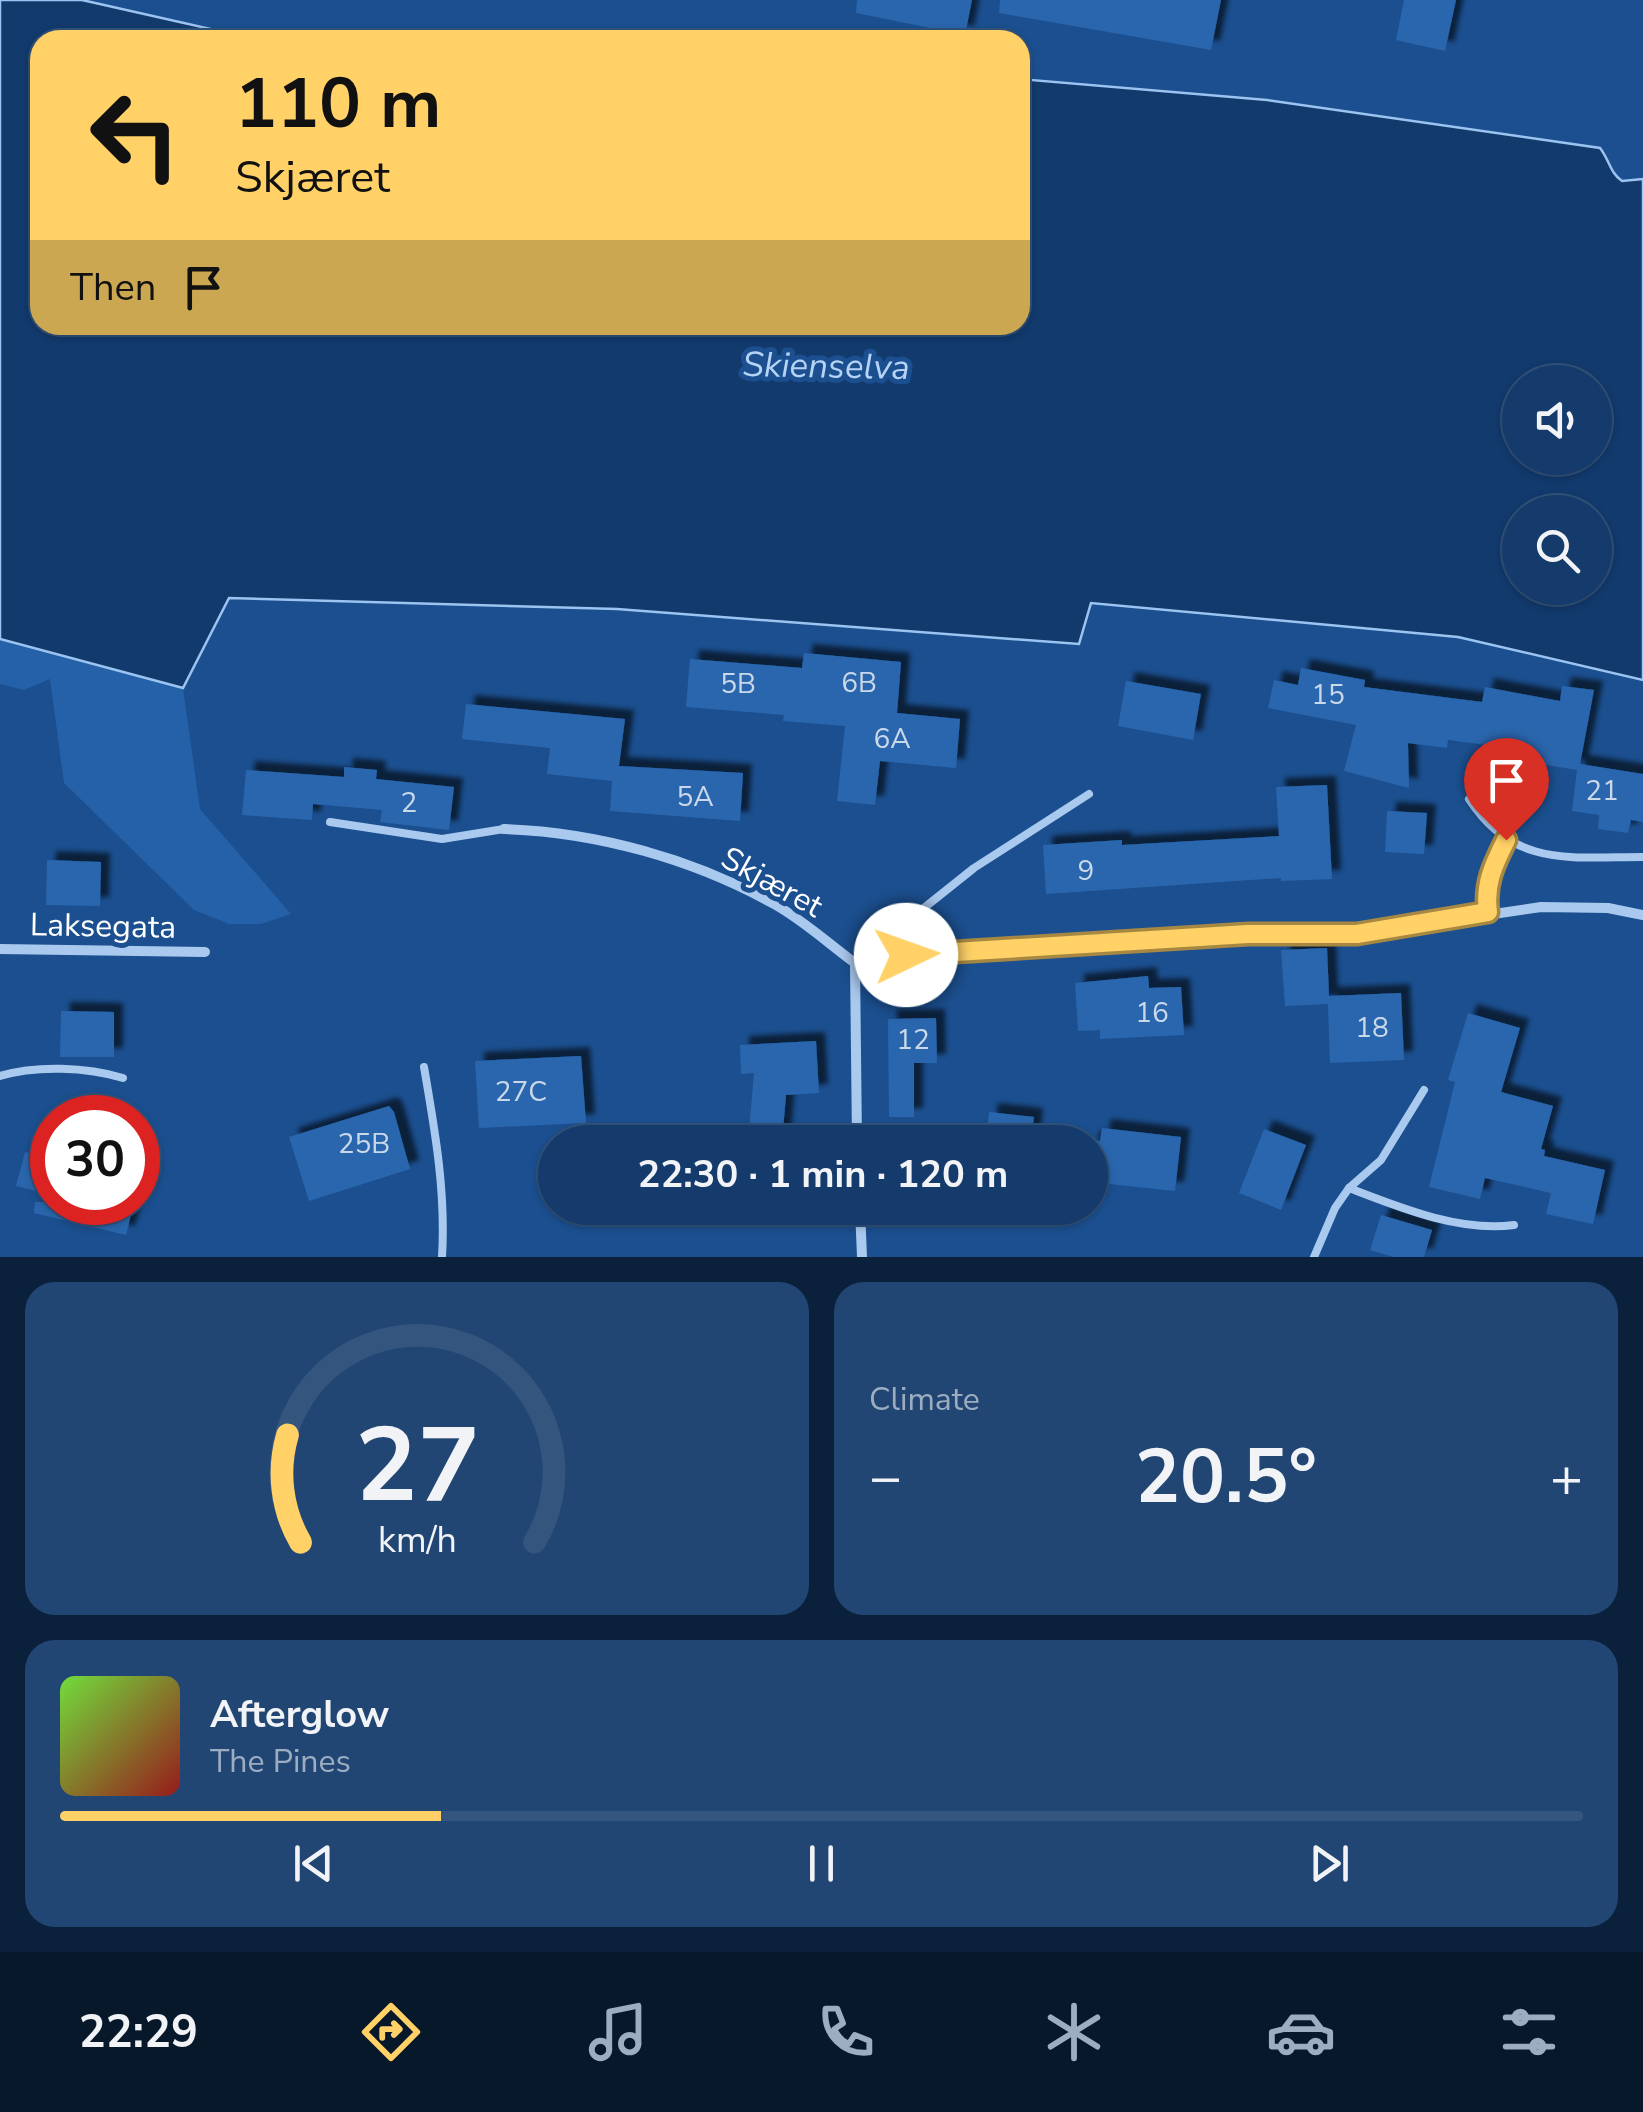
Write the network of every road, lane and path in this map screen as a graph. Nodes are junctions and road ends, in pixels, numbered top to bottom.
1 (1088, 794) dead end
2 (1469, 799) dead end
3 (330, 822) dead end
4 (504, 829) joint
5 (1506, 840) junction
6 (1643, 857) edge
7 (1488, 912) junction
8 (1643, 916) edge
9 (0, 949) edge
10 (205, 952) dead end
11 (855, 963) junction
12 (424, 1067) dead end
13 (0, 1076) edge
14 (123, 1078) dead end
15 (1424, 1090) dead end
16 (857, 1125) edge
17 (1349, 1188) junction
18 (861, 1225) edge
19 (1514, 1225) dead end
20 (442, 1257) edge
21 (862, 1257) edge
22 (1314, 1257) edge

1 - 11 lane
2 - 5 lane
3 - 4 lane
4 - 11 street, Skjæret
5 - 6 lane
5 - 7 lane
7 - 8 street
7 - 11 street
9 - 10 street, Laksegata
11 - 16 street
12 - 20 lane
13 - 14 lane
15 - 17 lane
17 - 19 lane
17 - 22 lane
18 - 21 street

